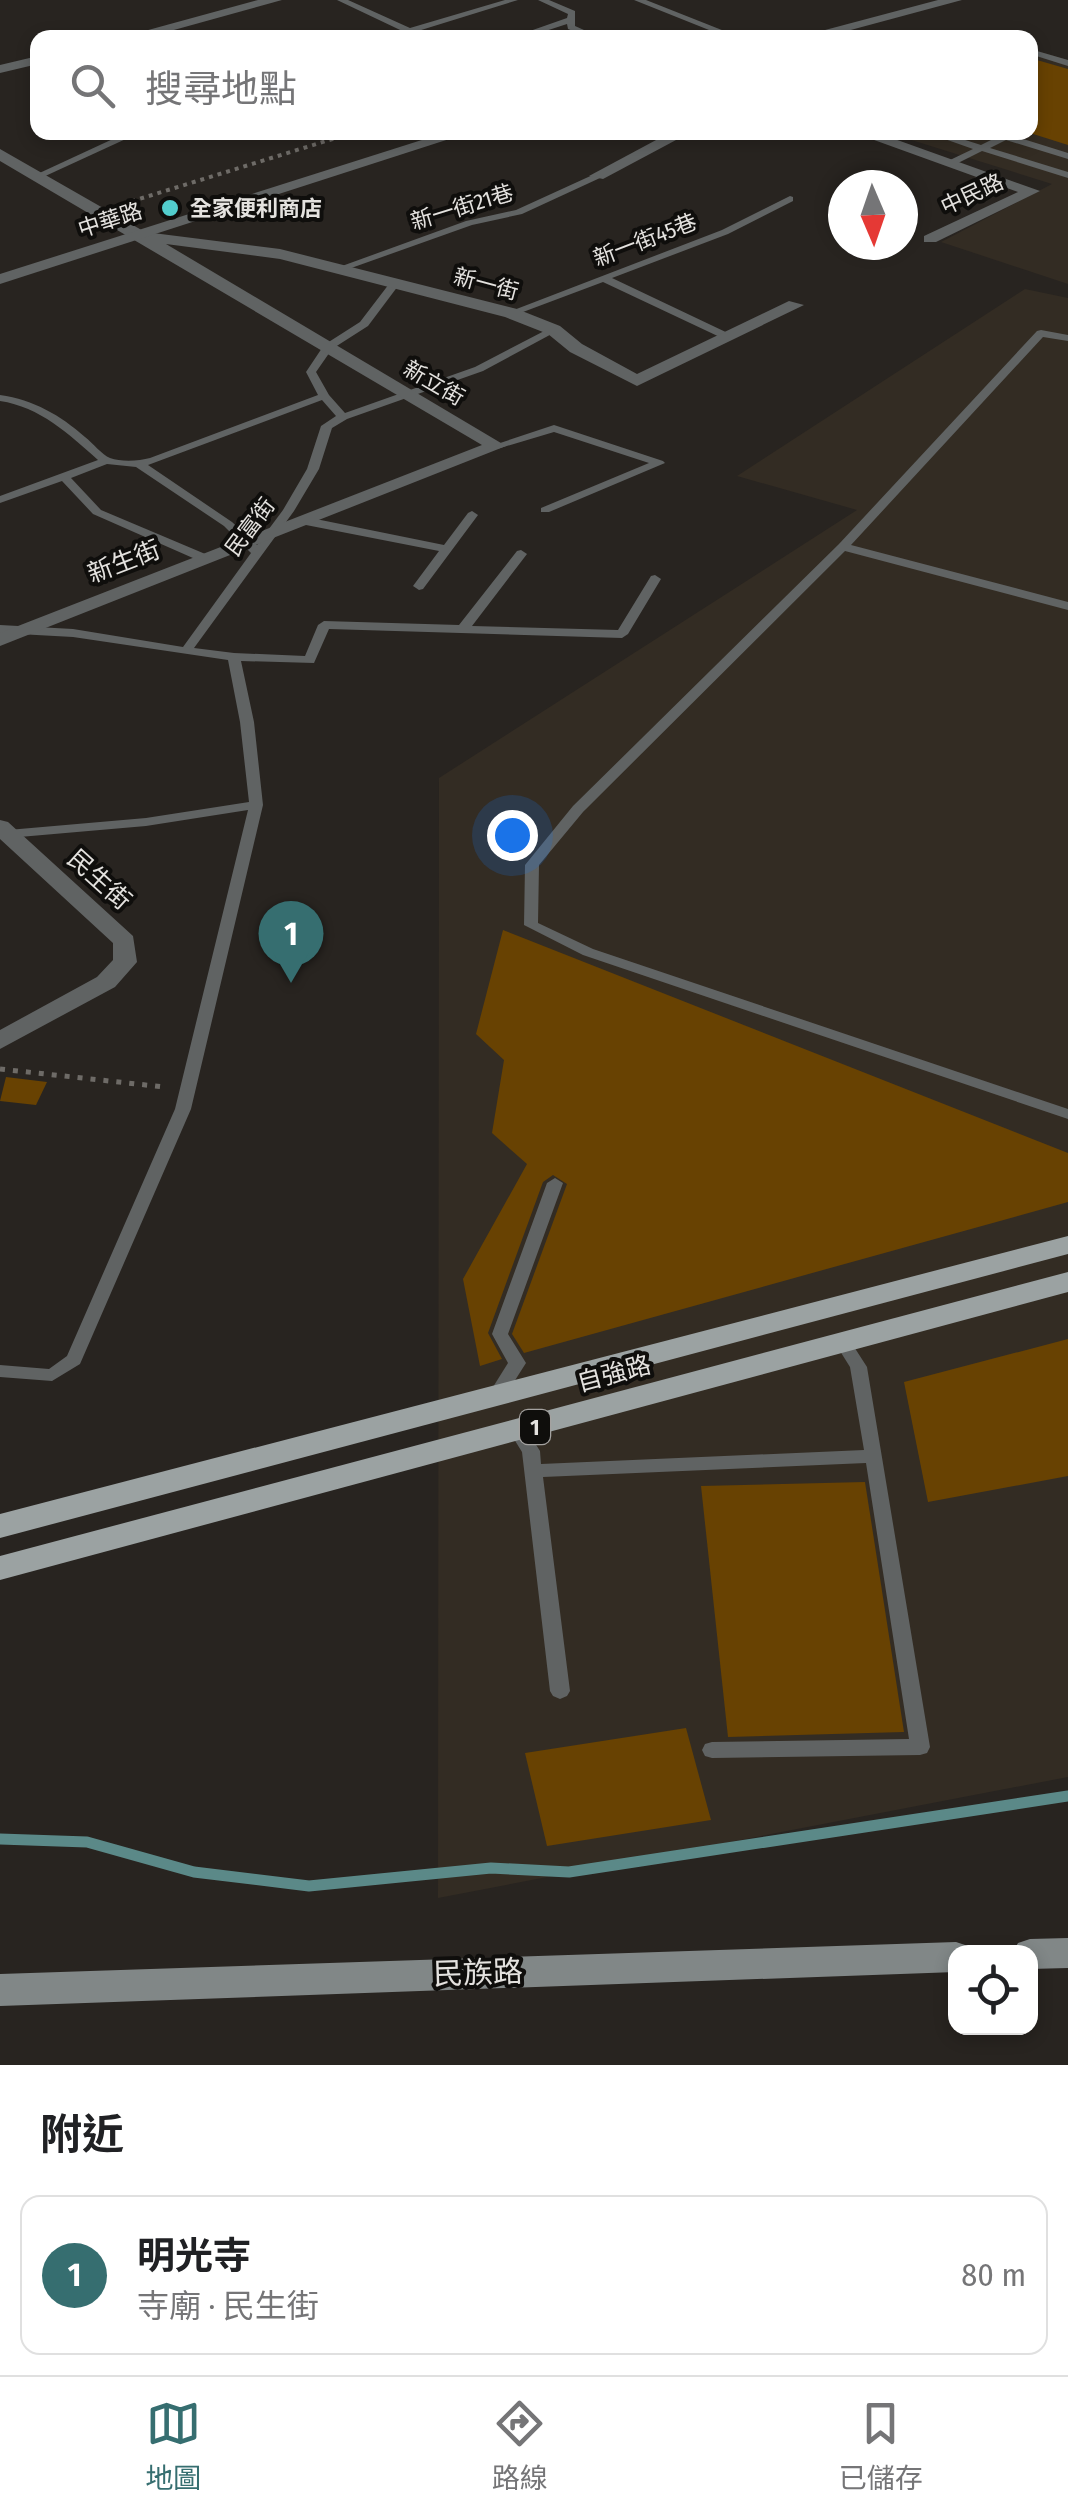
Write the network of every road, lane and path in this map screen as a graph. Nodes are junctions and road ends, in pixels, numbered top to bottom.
1 (274, 0) edge
2 (342, 0) edge
3 (514, 0) edge
4 (542, 0) edge
5 (638, 0) edge
6 (954, 0) edge
7 (570, 20) junction
8 (157, 30) edge
9 (410, 30) joint
10 (539, 30) edge
11 (578, 30) edge
12 (717, 30) edge
13 (834, 30) edge
14 (1038, 54) edge
15 (30, 62) edge
16 (1068, 62) edge
17 (0, 70) edge
18 (119, 140) edge
19 (329, 140) edge
20 (439, 140) edge
21 (668, 140) edge
22 (884, 140) edge
23 (955, 140) edge
24 (998, 140) edge
25 (1014, 140) edge
26 (982, 148) junction
27 (0, 154) edge
28 (1068, 156) edge
29 (953, 162) junction
30 (1068, 175) edge
31 (38, 176) junction
32 (597, 176) joint
33 (790, 199) dead end
34 (97, 212) junction
35 (136, 236) junction
36 (930, 238) dead end
37 (336, 270) junction
38 (603, 278) junction
39 (0, 279) edge
40 (393, 286) junction
41 (796, 305) dead end
42 (512, 312) junction
43 (554, 330) junction
44 (728, 337) junction
45 (1068, 338) edge
46 (328, 348) junction
47 (408, 394) junction
48 (324, 396) junction
49 (0, 398) edge
50 (343, 417) junction
51 (497, 446) junction
52 (106, 461) junction
53 (139, 464) junction
54 (63, 476) junction
55 (0, 500) edge
56 (545, 510) dead end
57 (472, 515) dead end
58 (306, 521) junction
59 (257, 543) junction
60 (843, 547) junction
61 (448, 548) junction
62 (521, 554) dead end
63 (206, 559) junction
64 (655, 578) dead end
65 (419, 586) dead end
66 (1068, 606) edge
67 (463, 629) junction
68 (11, 630) edge
69 (0, 640) edge
70 (186, 652) junction
71 (234, 656) junction
72 (256, 805) junction
73 (4, 831) edge
74 (0, 1041) edge
75 (0, 1070) edge
76 (187, 1092) junction
77 (1068, 1114) edge
78 (555, 1182) dead end
79 (1068, 1245) edge
80 (1068, 1282) edge
81 (843, 1343) junction
82 (0, 1370) edge
83 (497, 1395) junction
84 (518, 1432) junction
85 (874, 1456) junction
86 (534, 1470) junction
87 (0, 1526) edge
88 (0, 1568) edge
89 (560, 1691) dead end
90 (712, 1750) dead end
91 (1068, 1952) edge
92 (1038, 1954) edge
93 (948, 1956) edge
94 (0, 1990) edge

1 - 8 street
2 - 9 lane
3 - 9 lane
4 - 7 lane
5 - 12 lane
6 - 13 street
7 - 10 lane
7 - 11 lane
14 - 16 lane
15 - 17 street
18 - 31 lane
19 - 34 path
20 - 35 street, 中華路
21 - 32 street
22 - 29 street, 中民路
23 - 26 lane
24 - 26 lane
25 - 28 lane
26 - 29 lane
26 - 30 lane
27 - 31 street, 新立街
29 - 36 street, 中民路
31 - 34 street, 新立街
32 - 37 lane, 新一街21巷
33 - 38 lane, 新一街45巷
34 - 35 street, 新立街
35 - 37 street, 新一街
35 - 39 street, 中華路
35 - 46 street, 新立街
37 - 40 street, 新一街
38 - 42 lane, 新一街45巷
38 - 44 lane
40 - 42 street, 新一街
40 - 46 lane
41 - 44 street, 新一街
42 - 43 street, 新一街
43 - 44 street, 新一街
43 - 47 lane
45 - 60 lane
46 - 47 street, 新立街
46 - 48 lane
47 - 50 lane
47 - 51 street, 新立街
48 - 50 lane
48 - 53 lane
49 - 52 lane
50 - 59 lane, 民富街
51 - 56 lane
51 - 58 street
52 - 53 lane
52 - 54 lane
53 - 59 lane
54 - 55 lane
54 - 63 lane
57 - 61 lane
58 - 59 street
58 - 61 lane
59 - 63 street, 新生街
59 - 70 lane, 民富街
60 - 66 lane
60 - 77 lane
61 - 65 lane
62 - 67 lane
63 - 68 street, 新生街
64 - 67 lane
67 - 71 lane
68 - 69 street, 新生街
68 - 70 lane
70 - 71 lane
71 - 72 lane
72 - 73 lane
72 - 76 lane
73 - 74 street, 民生街
75 - 76 path
76 - 82 lane
78 - 83 lane
79 - 83 main road, 自強路 / 1
80 - 81 main road, 自強路 / 1
81 - 84 main road, 自強路 / 1
81 - 85 lane
83 - 84 main road
83 - 87 main road, 自強路 / 1
84 - 86 lane
84 - 88 main road, 自強路 / 1
85 - 86 lane
85 - 90 lane
86 - 89 lane
91 - 92 main road
93 - 94 main road, 民族路

